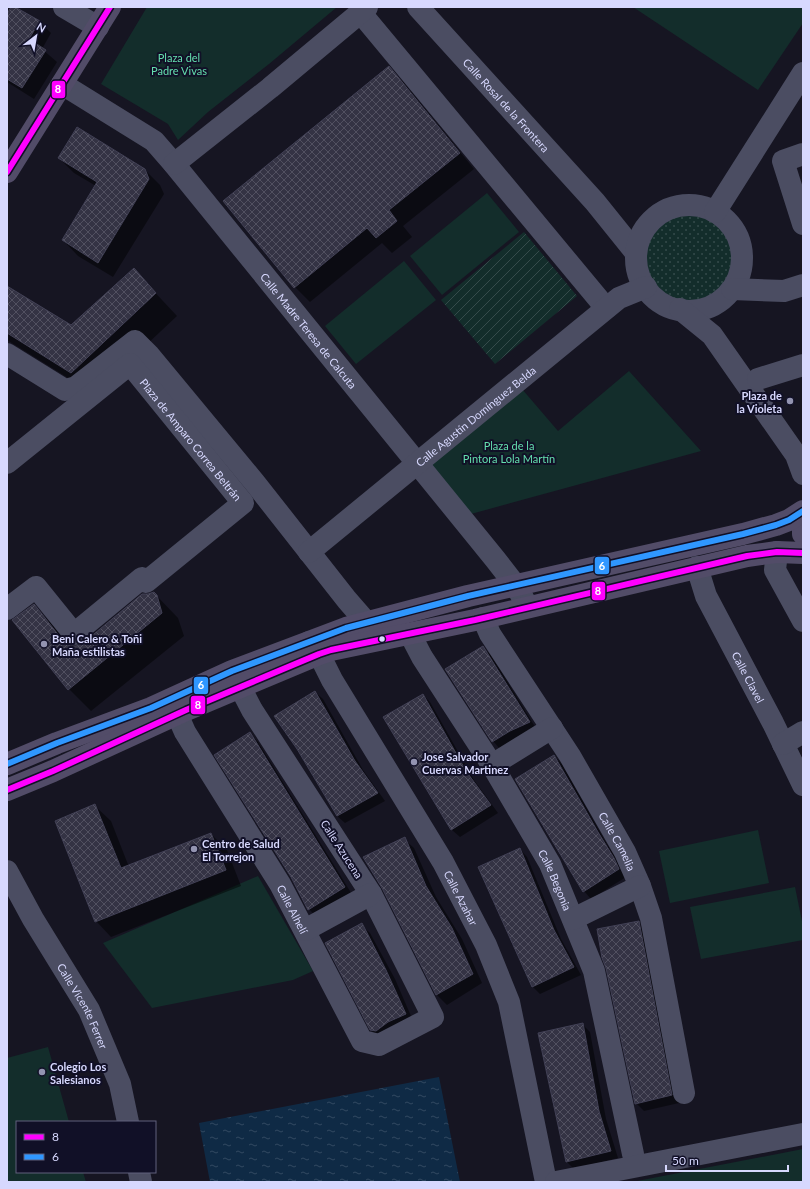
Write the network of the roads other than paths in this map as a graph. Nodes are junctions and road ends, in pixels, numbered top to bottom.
1 (64, 7) edge
2 (110, 7) edge
3 (418, 7) edge
4 (364, 10) edge
5 (98, 27) junction
6 (803, 73) edge
7 (62, 84) junction
8 (803, 154) edge
9 (174, 164) junction
10 (7, 172) edge
11 (595, 202) junction
12 (715, 212) junction
13 (803, 224) edge
14 (646, 226) junction
15 (636, 253) junction
16 (803, 285) edge
17 (646, 287) junction
18 (732, 289) junction
19 (710, 306) junction
20 (606, 308) junction
21 (680, 310) junction
22 (712, 334) junction
23 (7, 354) edge
24 (803, 365) edge
25 (758, 379) dead end
26 (7, 463) edge
27 (417, 463) junction
28 (801, 463) edge
29 (803, 511) edge
30 (803, 519) edge
31 (803, 534) edge
32 (310, 552) junction
33 (777, 552) junction
34 (803, 553) edge
35 (698, 567) junction
36 (516, 586) junction
37 (528, 607) junction
38 (7, 609) edge
39 (483, 618) junction
40 (803, 621) edge
41 (367, 623) junction
42 (410, 634) junction
43 (314, 648) junction
44 (240, 687) junction
45 (177, 714) junction
46 (552, 728) junction
47 (803, 732) edge
48 (783, 744) junction
49 (16, 760) edge
50 (492, 765) junction
51 (7, 780) edge
52 (803, 785) edge
53 (7, 790) edge
54 (7, 871) edge
55 (640, 886) junction
56 (7, 892) edge
57 (371, 894) junction
58 (33, 919) junction
59 (573, 919) junction
60 (304, 930) junction
61 (433, 1017) joint
62 (684, 1093) dead end
63 (128, 1121) edge
64 (803, 1134) edge
65 (633, 1154) dead end
66 (546, 1182) edge
67 (556, 1182) edge

1 - 5 street
2 - 5 main road
3 - 11 street, Calle Rosal de la Frontera
4 - 9 street
4 - 20 street
5 - 7 main road
6 - 12 street
7 - 9 street, Calle Madre Teresa de Calcuta
7 - 10 main road
8 - 13 street
9 - 27 street, Calle Madre Teresa de Calcuta
11 - 14 street, Calle Rosal de la Frontera
11 - 15 street, Calle Rosal de la Frontera
12 - 14 street
12 - 18 street
14 - 15 street
15 - 17 street
16 - 18 street
17 - 20 street, Calle Agustín Domínguez Belda
17 - 21 street
18 - 19 street
19 - 21 street
19 - 22 street
20 - 27 street, Calle Agustín Domínguez Belda
21 - 22 street
22 - 28 street
23 - 32 street
24 - 25 street
26 - 38 street, Plaza de Amparo Correa Beltrán
27 - 32 street, Calle Agustín Domínguez Belda
27 - 36 street, Calle Madre Teresa de Calcuta
29 - 36 main road
30 - 31 main road
32 - 41 street
33 - 34 main road
33 - 35 main road
33 - 40 street
35 - 37 main road
35 - 48 street, Calle Clavel
36 - 37 street, Calle Madre Teresa de Calcuta
36 - 41 main road
37 - 39 main road
39 - 42 main road
39 - 46 street, Calle Camelia
41 - 43 main road
42 - 43 main road
42 - 50 street, Calle Begonia
43 - 44 main road
43 - 49 main road
43 - 66 street, Calle Azahar
44 - 45 main road
44 - 57 street, Calle Azucena
45 - 53 main road
45 - 60 street, Calle Alhelí
46 - 50 street
46 - 55 street, Calle Camelia
47 - 48 street
48 - 52 street, Calle Clavel
49 - 51 main road
50 - 59 street, Calle Begonia
54 - 58 street, Calle Vicente Ferrer
55 - 59 street
55 - 62 street, Calle Camelia
56 - 58 street, Calle Vicente Ferrer
57 - 60 street
57 - 61 street, Calle Azucena
58 - 63 street, Calle Vicente Ferrer
59 - 65 street, Calle Begonia
60 - 61 street, Calle Alhelí
64 - 67 street

